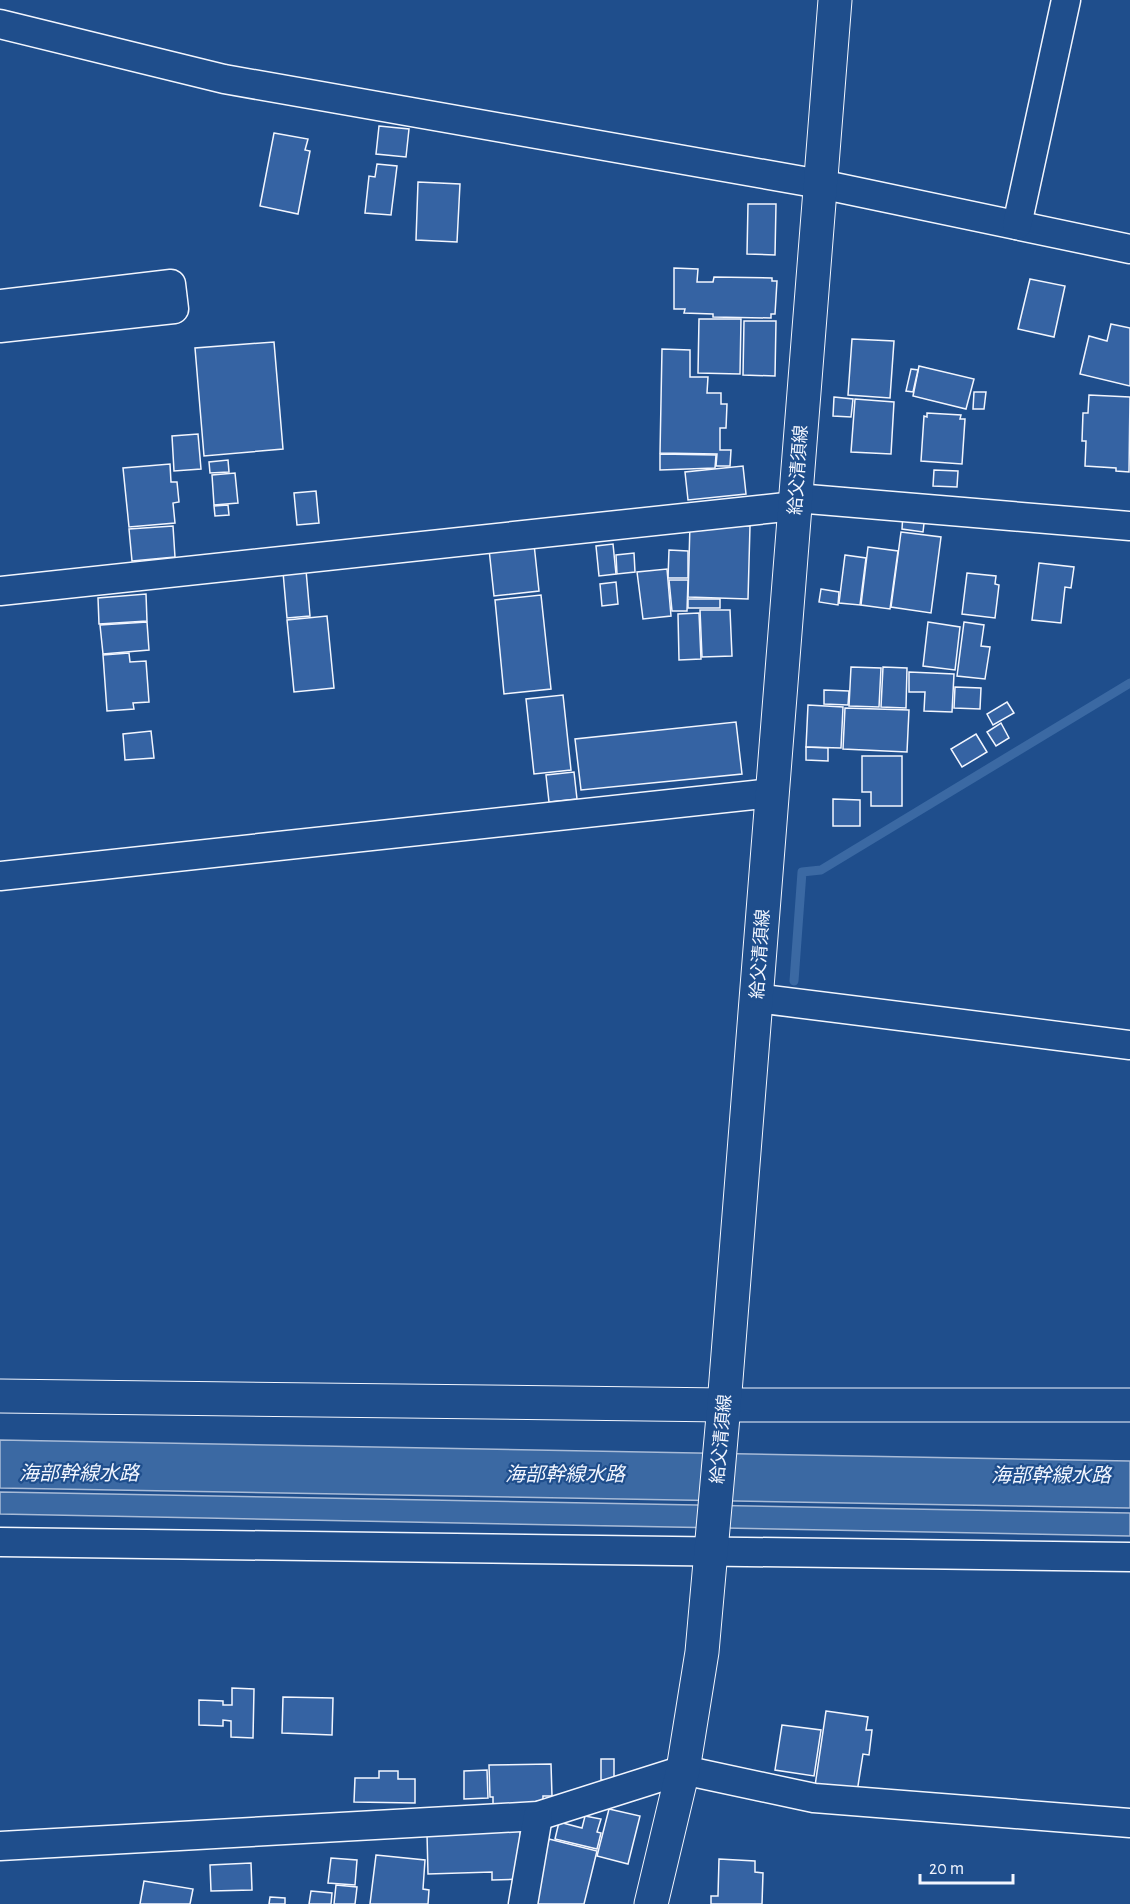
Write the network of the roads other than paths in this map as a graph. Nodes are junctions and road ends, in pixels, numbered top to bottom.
1 (835, 0) edge
2 (1066, 0) edge
3 (0, 24) edge
4 (820, 184) junction
5 (1017, 225) junction
6 (1130, 249) edge
7 (0, 304) edge
8 (0, 328) edge
9 (795, 502) junction
10 (1130, 526) edge
11 (0, 591) edge
12 (772, 793) junction
13 (0, 876) edge
14 (756, 998) junction
15 (1130, 1045) edge
16 (0, 1396) edge
17 (724, 1405) junction
18 (1130, 1405) edge
19 (0, 1542) edge
20 (711, 1544) junction
21 (1130, 1557) edge
22 (683, 1770) junction
23 (538, 1816) junction
24 (1130, 1822) edge
25 (0, 1846) edge
26 (524, 1904) edge
27 (651, 1904) edge

1 - 4 main road, 給父清須線
2 - 5 street
3 - 4 street
4 - 5 street
4 - 9 main road, 給父清須線
5 - 6 street
7 - 8 street
9 - 10 street
9 - 11 street
9 - 12 main road, 給父清須線
12 - 13 street
12 - 14 main road, 給父清須線
14 - 15 street
14 - 17 main road, 給父清須線
16 - 17 main road
17 - 18 main road
17 - 20 main road, 給父清須線
19 - 20 street
20 - 21 street
20 - 22 main road, 給父清須線
22 - 23 street
22 - 24 street
22 - 27 main road, 給父清須線
23 - 25 street
23 - 26 street

